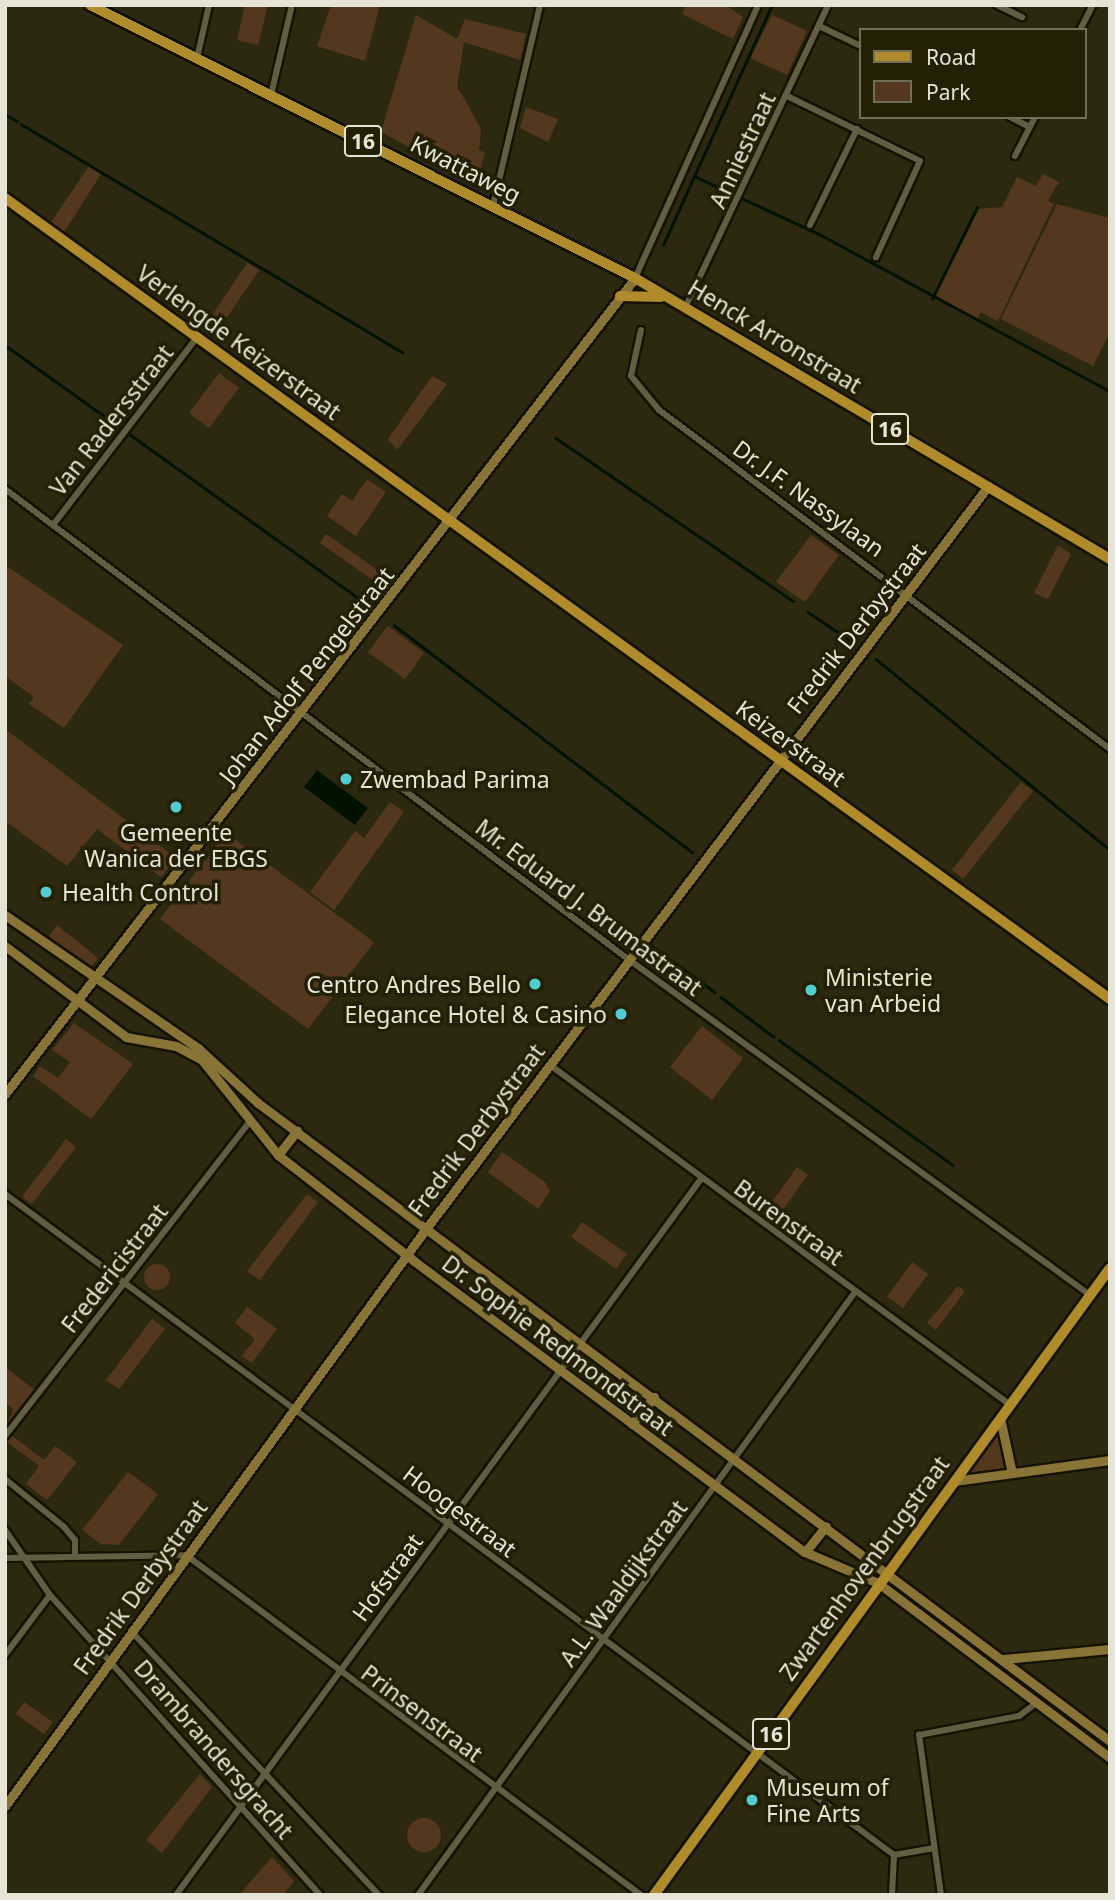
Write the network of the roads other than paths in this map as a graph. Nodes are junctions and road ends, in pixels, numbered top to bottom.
1 (90, 5) edge
2 (209, 5) edge
3 (292, 5) edge
4 (540, 5) edge
5 (758, 5) edge
6 (828, 5) edge
7 (997, 5) edge
8 (1093, 5) edge
9 (1022, 17) dead end
10 (819, 26) junction
11 (1081, 28) edge
12 (860, 46) edge
13 (197, 58) junction
14 (271, 95) junction
15 (787, 96) junction
16 (1014, 119) edge
17 (1034, 119) edge
18 (1030, 127) junction
19 (857, 129) junction
20 (1015, 156) dead end
21 (5, 198) edge
22 (493, 206) junction
23 (810, 225) dead end
24 (876, 257) dead end
25 (635, 278) junction
26 (620, 296) junction
27 (671, 299) junction
28 (685, 308) junction
29 (642, 330) dead end
30 (197, 337) junction
31 (988, 486) junction
32 (5, 489) edge
33 (450, 520) junction
34 (53, 525) junction
35 (1110, 559) edge
36 (909, 594) junction
37 (304, 711) junction
38 (1110, 749) edge
39 (778, 760) junction
40 (5, 915) edge
41 (5, 946) edge
42 (628, 959) junction
43 (94, 979) junction
44 (1110, 999) edge
45 (77, 1000) junction
46 (550, 1065) junction
47 (229, 1084) junction
48 (5, 1094) edge
49 (250, 1121) junction
50 (297, 1130) junction
51 (278, 1155) junction
52 (701, 1179) junction
53 (5, 1194) edge
54 (425, 1230) junction
55 (407, 1255) junction
56 (1110, 1268) edge
57 (126, 1282) junction
58 (855, 1292) junction
59 (1090, 1295) junction
60 (580, 1343) junction
61 (561, 1370) junction
62 (654, 1397) junction
63 (1009, 1404) junction
64 (294, 1409) junction
65 (1000, 1418) junction
66 (632, 1424) junction
67 (5, 1436) edge
68 (737, 1458) junction
69 (1110, 1460) edge
70 (1012, 1473) junction
71 (5, 1479) edge
72 (954, 1481) junction
73 (715, 1487) junction
74 (448, 1524) junction
75 (826, 1526) junction
76 (5, 1530) edge
77 (804, 1552) junction
78 (186, 1555) junction
79 (75, 1556) junction
80 (5, 1558) edge
81 (28, 1558) junction
82 (886, 1572) junction
83 (878, 1583) junction
84 (50, 1595) junction
85 (131, 1631) junction
86 (603, 1639) junction
87 (1110, 1649) edge
88 (5, 1656) edge
89 (1000, 1658) junction
90 (111, 1659) junction
91 (1034, 1660) junction
92 (339, 1673) junction
93 (1020, 1673) junction
94 (1009, 1685) junction
95 (1035, 1704) junction
96 (1110, 1741) edge
97 (757, 1753) junction
98 (1110, 1758) edge
99 (266, 1774) junction
100 (495, 1789) junction
101 (5, 1806) edge
102 (242, 1807) junction
103 (934, 1848) junction
104 (894, 1855) junction
105 (176, 1895) edge
106 (320, 1895) edge
107 (379, 1895) edge
108 (418, 1895) edge
109 (641, 1895) edge
110 (654, 1895) edge
111 (892, 1895) edge
112 (941, 1895) edge

1 - 13 main road, Kwattaweg / 16
2 - 13 street
3 - 14 street
4 - 22 street
5 - 25 street
6 - 10 street, Anniestraat
7 - 9 street
8 - 11 street
10 - 12 street
10 - 15 street, Anniestraat
13 - 14 main road, Kwattaweg / 16
14 - 22 main road, Kwattaweg / 16
15 - 19 street
15 - 28 street, Anniestraat
16 - 18 street
17 - 18 street
18 - 20 street
19 - 23 street
19 - 24 street
21 - 30 main road, Verlengde Keizerstraat
22 - 25 main road, Kwattaweg / 16
25 - 26 street, Johan Adolf Pengelstraat
25 - 27 main road, Henck Arronstraat / 16
26 - 27 main road
26 - 33 street, Johan Adolf Pengelstraat
27 - 28 main road, Henck Arronstraat / 16
28 - 31 main road, Henck Arronstraat / 16
29 - 36 street, Dr. J.F. Nassylaan
30 - 33 main road, Verlengde Keizerstraat
30 - 34 street, Van Radersstraat
31 - 35 main road, Henck Arronstraat / 16
31 - 36 street, Fredrik Derbystraat
32 - 34 street, Mr. Eduard J. Brumastraat
33 - 37 street, Johan Adolf Pengelstraat
33 - 39 main road, Keizerstraat
34 - 37 street, Mr. Eduard J. Brumastraat
36 - 38 street, Dr. J.F. Nassylaan
36 - 39 street, Fredrik Derbystraat
37 - 42 street, Mr. Eduard J. Brumastraat
37 - 43 street, Johan Adolf Pengelstraat
39 - 42 street, Fredrik Derbystraat
39 - 44 main road, Keizerstraat
40 - 43 street, Dr. Sophie Redmondstraat
41 - 45 street, Dr. Sophie Redmondstraat
42 - 46 street, Fredrik Derbystraat
42 - 59 street, Mr. Eduard J. Brumastraat
43 - 45 street, Johan Adolf Pengelstraat
43 - 47 street, Dr. Sophie Redmondstraat
45 - 47 street, Dr. Sophie Redmondstraat
45 - 48 street, Johan Adolf Pengelstraat
46 - 52 street, Burenstraat
46 - 54 street, Fredrik Derbystraat
47 - 49 street, Dr. Sophie Redmondstraat
47 - 50 street, Dr. Sophie Redmondstraat
49 - 51 street, Dr. Sophie Redmondstraat
49 - 57 street, Fredericistraat
50 - 51 street
50 - 54 street, Dr. Sophie Redmondstraat
51 - 55 street, Dr. Sophie Redmondstraat
52 - 58 street, Burenstraat
52 - 60 street, Hofstraat
53 - 57 street, Hoogestraat
54 - 55 street, Fredrik Derbystraat
54 - 60 street, Dr. Sophie Redmondstraat
55 - 61 street, Dr. Sophie Redmondstraat
55 - 64 street, Fredrik Derbystraat
56 - 59 main road, Zwartenhovenbrugstraat / 16
57 - 64 street, Hoogestraat
57 - 67 street, Fredericistraat
58 - 63 street, Burenstraat
58 - 68 street, A.L. Waaldijkstraat
59 - 63 main road, Zwartenhovenbrugstraat / 16
60 - 61 street, Hofstraat
60 - 62 street, Dr. Sophie Redmondstraat
61 - 66 street, Dr. Sophie Redmondstraat
61 - 74 street, Hofstraat
62 - 66 street
62 - 68 street, Dr. Sophie Redmondstraat
63 - 65 main road, Zwartenhovenbrugstraat / 16
64 - 74 street, Hoogestraat
64 - 78 street, Fredrik Derbystraat
65 - 70 street
65 - 72 main road, Zwartenhovenbrugstraat / 16
66 - 73 street, Dr. Sophie Redmondstraat
68 - 73 street, A.L. Waaldijkstraat
68 - 75 street, Dr. Sophie Redmondstraat
69 - 70 street
70 - 72 street
71 - 79 street
72 - 82 main road, Zwartenhovenbrugstraat / 16
73 - 77 street, Dr. Sophie Redmondstraat
73 - 86 street, A.L. Waaldijkstraat
74 - 86 street, Hoogestraat
74 - 92 street, Hofstraat
75 - 77 street
75 - 82 street, Dr. Sophie Redmondstraat
76 - 81 street, Drambrandersgracht
77 - 83 street, Dr. Sophie Redmondstraat
78 - 79 street
78 - 85 street, Fredrik Derbystraat
78 - 92 street, Prinsenstraat
79 - 81 street
80 - 81 street
81 - 84 street, Drambrandersgracht
82 - 83 main road, Zwartenhovenbrugstraat / 16
82 - 89 street, Dr. Sophie Redmondstraat
83 - 94 street, Dr. Sophie Redmondstraat
83 - 97 main road, Zwartenhovenbrugstraat / 16
84 - 88 street
84 - 90 street, Drambrandersgracht
85 - 90 street, Fredrik Derbystraat
85 - 99 street, Drambrandersgracht
86 - 97 street, Hoogestraat
86 - 100 street, A.L. Waaldijkstraat
87 - 91 street
89 - 91 street
89 - 93 street, Dr. Sophie Redmondstraat
90 - 101 street, Fredrik Derbystraat
90 - 102 street, Drambrandersgracht
91 - 93 street
92 - 99 street, Hofstraat
92 - 100 street, Prinsenstraat
93 - 94 street
93 - 96 street, Dr. Sophie Redmondstraat
94 - 95 street, Dr. Sophie Redmondstraat
95 - 98 street, Dr. Sophie Redmondstraat
95 - 103 street
97 - 104 street, Hoogestraat
97 - 110 main road, Zwartenhovenbrugstraat / 16
99 - 102 street, Hofstraat
99 - 107 street, Drambrandersgracht
100 - 108 street, A.L. Waaldijkstraat
100 - 109 street, Prinsenstraat
102 - 105 street, Hofstraat
102 - 106 street, Drambrandersgracht
103 - 104 street
103 - 112 street
104 - 111 street

